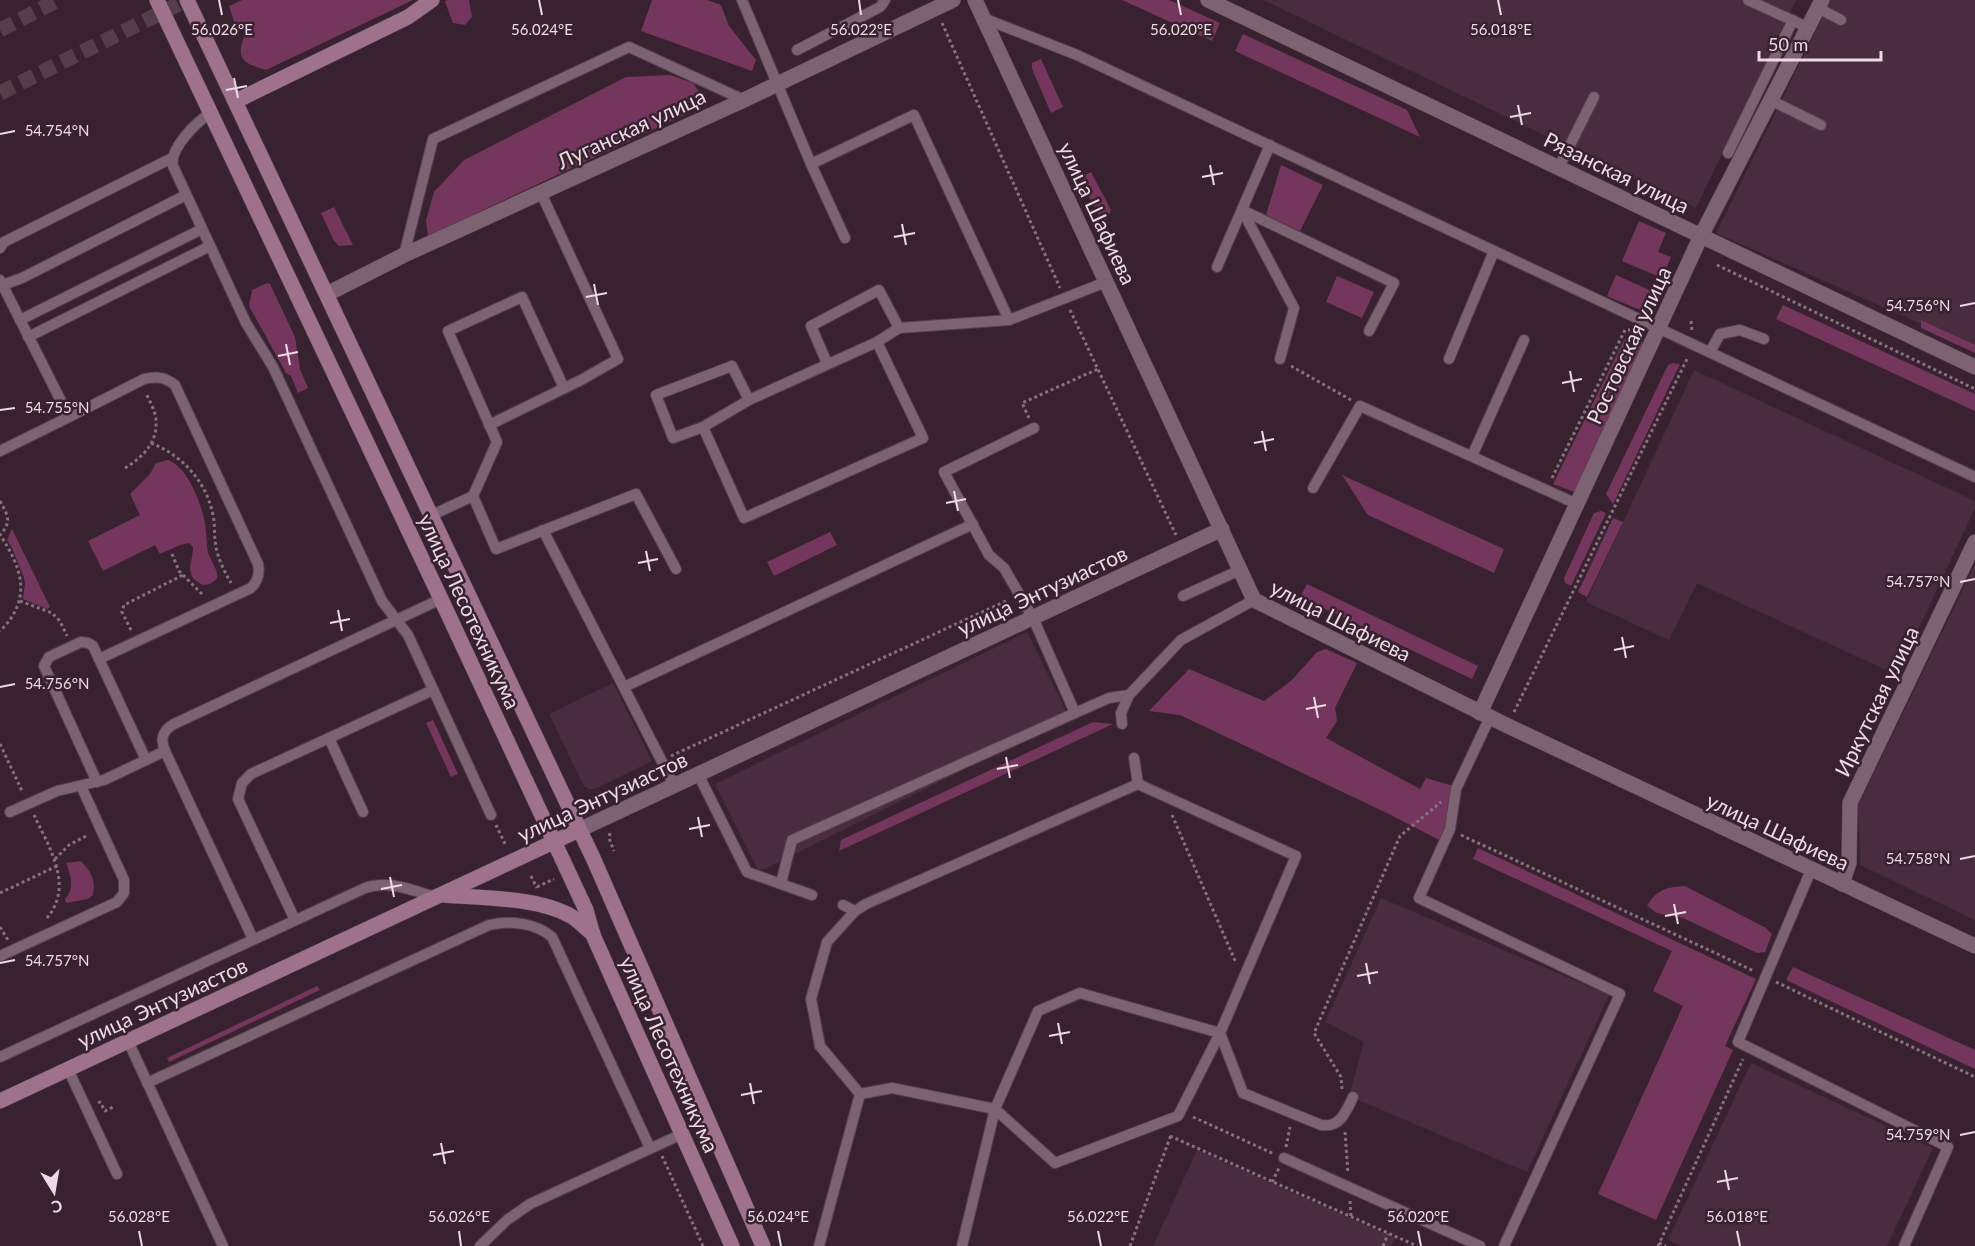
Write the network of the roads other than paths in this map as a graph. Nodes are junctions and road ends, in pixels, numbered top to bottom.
1 (157, 0) edge
2 (187, 0) edge
3 (432, 0) edge
4 (742, 0) edge
5 (885, 0) edge
6 (952, 0) edge
7 (975, 0) edge
8 (1208, 0) edge
9 (1748, 0) edge
10 (1820, 4) edge
11 (983, 18) junction
12 (1792, 20) junction
13 (1841, 20) dead end
14 (1809, 28) junction
15 (797, 50) dead end
16 (779, 83) junction
17 (1594, 97) dead end
18 (744, 100) junction
19 (236, 101) junction
20 (1772, 101) junction
21 (211, 113) junction
22 (1821, 125) dead end
23 (1270, 146) junction
24 (1728, 153) dead end
25 (172, 158) junction
26 (812, 164) junction
27 (1559, 167) junction
28 (541, 193) junction
29 (186, 195) junction
30 (1242, 210) junction
31 (202, 229) junction
32 (1701, 237) junction
33 (845, 238) dead end
34 (210, 246) junction
35 (0, 248) edge
36 (1494, 251) junction
37 (404, 255) junction
38 (1216, 267) dead end
39 (1106, 282) junction
40 (1, 284) edge
41 (327, 294) junction
42 (20, 320) junction
43 (1009, 320) junction
44 (898, 328) junction
45 (1659, 328) junction
46 (1369, 331) dead end
47 (28, 337) junction
48 (1764, 339) dead end
49 (1524, 340) dead end
50 (877, 342) junction
51 (1710, 352) junction
52 (1280, 359) road end
53 (1449, 359) dead end
54 (827, 363) junction
55 (1975, 367) edge
56 (564, 388) junction
57 (749, 400) junction
58 (69, 417) junction
59 (489, 424) junction
60 (703, 427) junction
61 (1034, 428) road end
62 (0, 451) edge
63 (1472, 456) junction
64 (1975, 477) edge
65 (1312, 488) dead end
66 (473, 496) junction
67 (1577, 504) junction
68 (430, 516) junction
69 (973, 524) junction
70 (543, 530) junction
71 (1222, 530) junction
72 (1975, 542) edge
73 (676, 569) dead end
74 (1240, 570) junction
75 (1184, 596) dead end
76 (441, 599) junction
77 (1254, 600) junction
78 (1033, 618) junction
79 (396, 621) junction
80 (99, 659) junction
81 (624, 687) junction
82 (434, 690) junction
83 (1129, 695) junction
84 (1075, 713) junction
85 (1485, 715) junction
86 (1122, 724) dead end
87 (329, 738) junction
88 (165, 751) junction
89 (1134, 758) dead end
90 (146, 760) junction
91 (698, 774) junction
92 (97, 782) junction
93 (1138, 784) junction
94 (674, 785) junction
95 (81, 786) junction
96 (10, 812) dead end
97 (363, 812) dead end
98 (492, 815) road end
99 (579, 830) junction
100 (554, 841) junction
101 (1811, 870) junction
102 (781, 883) junction
103 (1842, 884) junction
104 (812, 895) dead end
105 (438, 896) junction
106 (843, 905) dead end
107 (855, 911) junction
108 (295, 920) junction
109 (593, 935) junction
110 (253, 939) junction
111 (1975, 946) edge
112 (0, 956) edge
113 (1220, 1033) junction
114 (128, 1041) junction
115 (0, 1057) edge
116 (68, 1069) junction
117 (147, 1083) junction
118 (860, 1094) junction
119 (1353, 1097) dead end
120 (0, 1101) edge
121 (995, 1109) junction
122 (682, 1134) junction
123 (650, 1148) junction
124 (1284, 1158) road end
125 (117, 1174) dead end
126 (223, 1246) edge
127 (480, 1246) edge
128 (732, 1246) edge
129 (763, 1246) edge
130 (819, 1246) edge
131 (962, 1246) edge
132 (1480, 1246) edge
133 (1504, 1246) edge
134 (1904, 1246) edge

1 - 21 main road, улица Лесотехникума
2 - 19 main road, улица Лесотехникума
3 - 19 main road
4 - 16 lane
5 - 15 lane
6 - 16 street, Луганская улица
7 - 11 street, улица Шафиева
8 - 27 street, Рязанская улица
9 - 12 lane
10 - 13 lane
10 - 14 street, Ростовская улица
11 - 23 lane
11 - 39 street, улица Шафиева
12 - 14 lane
12 - 24 lane
14 - 20 street, Ростовская улица
16 - 18 street, Луганская улица
16 - 26 lane
17 - 27 lane
18 - 28 street, Луганская улица
18 - 37 lane
19 - 41 main road, улица Лесотехникума
20 - 22 lane
20 - 32 street, Ростовская улица
21 - 25 lane
21 - 76 main road, улица Лесотехникума
23 - 30 lane
23 - 36 lane
25 - 29 lane
25 - 35 lane
26 - 33 lane
26 - 43 lane
27 - 32 street, Рязанская улица
28 - 37 street, Луганская улица
28 - 56 lane
29 - 31 lane
29 - 40 lane
30 - 38 lane
30 - 46 lane
30 - 52 lane
31 - 34 lane
31 - 42 lane
32 - 45 street, Ростовская улица
32 - 55 street, Рязанская улица
34 - 47 lane
34 - 79 lane
36 - 45 lane
36 - 53 lane
37 - 41 street, Луганская улица
39 - 43 lane
39 - 71 street, улица Шафиева
40 - 42 lane
41 - 68 main road, улица Лесотехникума
42 - 47 lane
43 - 44 lane
44 - 50 lane
44 - 54 lane
45 - 51 lane
45 - 67 street, Ростовская улица
47 - 58 lane
48 - 51 lane
49 - 63 lane
50 - 54 lane
50 - 60 lane
51 - 64 lane
54 - 57 lane
56 - 59 lane
56 - 59 lane
57 - 60 lane
57 - 60 lane
58 - 62 lane
58 - 80 lane
59 - 66 lane
61 - 69 lane
63 - 65 lane
63 - 67 lane
66 - 68 lane
66 - 70 lane
67 - 85 street, Ростовская улица
68 - 99 main road, улица Лесотехникума
69 - 78 lane
69 - 81 lane
70 - 73 lane
70 - 81 lane
71 - 74 street, улица Шафиева
71 - 78 street, улица Энтузиастов
72 - 103 street, Иркутская улица
74 - 75 lane
74 - 77 street, улица Шафиева
76 - 79 lane
76 - 100 main road, улица Лесотехникума
77 - 83 lane
77 - 85 street, улица Шафиева
78 - 84 lane
78 - 91 street, улица Энтузиастов
79 - 82 lane
79 - 88 lane
80 - 90 lane
80 - 92 lane
81 - 94 lane
82 - 87 lane
82 - 98 lane
83 - 84 lane
83 - 86 lane
84 - 102 lane
85 - 101 street, улица Шафиева
85 - 133 lane
87 - 97 lane
87 - 108 lane
88 - 90 lane
88 - 110 lane
89 - 93 lane
90 - 92 lane
91 - 94 street, улица Энтузиастов
91 - 102 lane
92 - 95 lane
93 - 107 lane
93 - 113 lane
94 - 99 street, улица Энтузиастов
95 - 96 lane
95 - 112 lane
99 - 100 main road, улица Энтузиастов
99 - 129 main road, улица Лесотехникума
100 - 105 main road, улица Энтузиастов
100 - 109 main road, улица Лесотехникума
101 - 103 street, улица Шафиева
101 - 134 lane
102 - 104 lane
103 - 111 street, улица Шафиева
105 - 108 lane
105 - 109 main road
105 - 114 main road, улица Энтузиастов
106 - 107 lane
107 - 118 lane
108 - 110 lane
109 - 122 main road, улица Лесотехникума
110 - 115 lane
113 - 119 lane
113 - 121 lane
113 - 121 lane
114 - 116 main road, улица Энтузиастов
114 - 117 lane
116 - 120 main road, улица Энтузиастов
116 - 125 lane
117 - 123 lane
117 - 126 lane
118 - 121 lane
118 - 130 lane
121 - 131 lane
122 - 123 lane
122 - 128 main road, улица Лесотехникума
123 - 127 lane
124 - 132 lane

